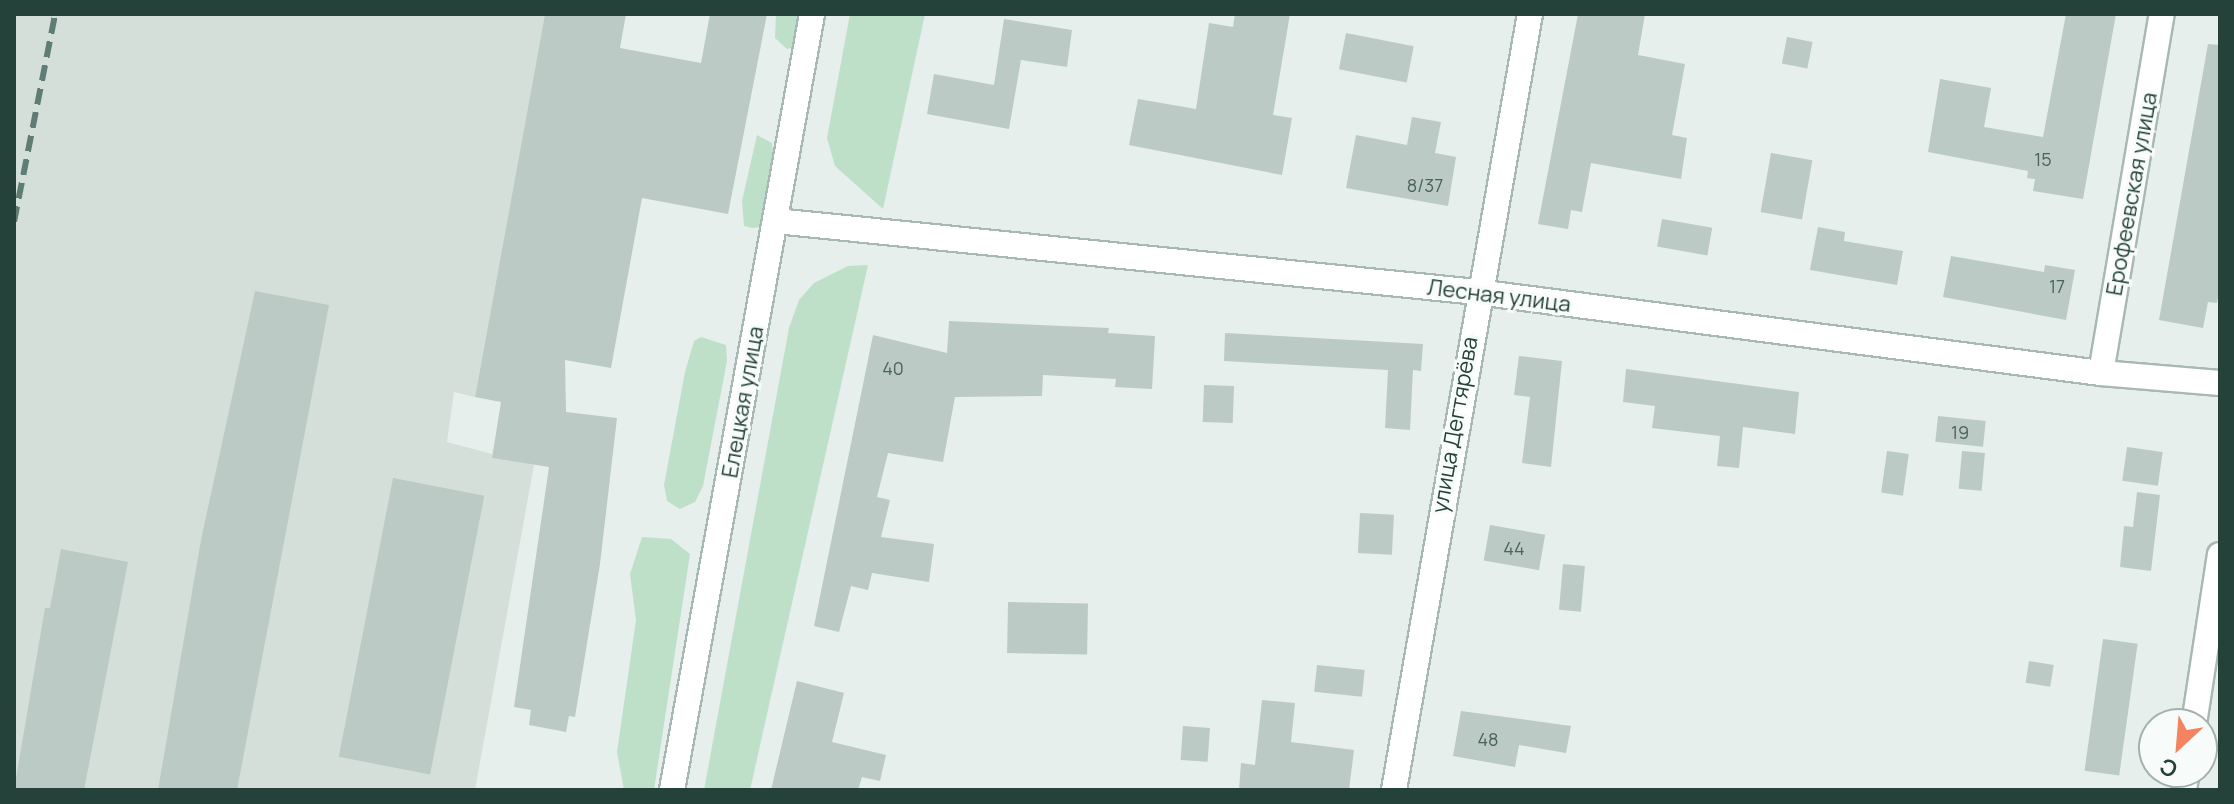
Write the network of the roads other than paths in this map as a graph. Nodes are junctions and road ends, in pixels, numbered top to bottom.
1 (812, 14) edge
2 (1530, 14) edge
3 (2162, 14) edge
4 (776, 221) junction
5 (1477, 292) junction
6 (2101, 373) junction
7 (2220, 383) edge
8 (2220, 555) edge
9 (2196, 708) edge
10 (672, 790) edge
11 (1394, 790) edge

1 - 4 street, Елецкая улица
2 - 5 street, улица Дегтярёва
3 - 6 street, Ерофеевская улица
4 - 5 street, Лесная улица
4 - 10 street, Елецкая улица
5 - 6 street, Лесная улица
5 - 11 street, улица Дегтярёва
6 - 7 street, Лесная улица
8 - 9 street

